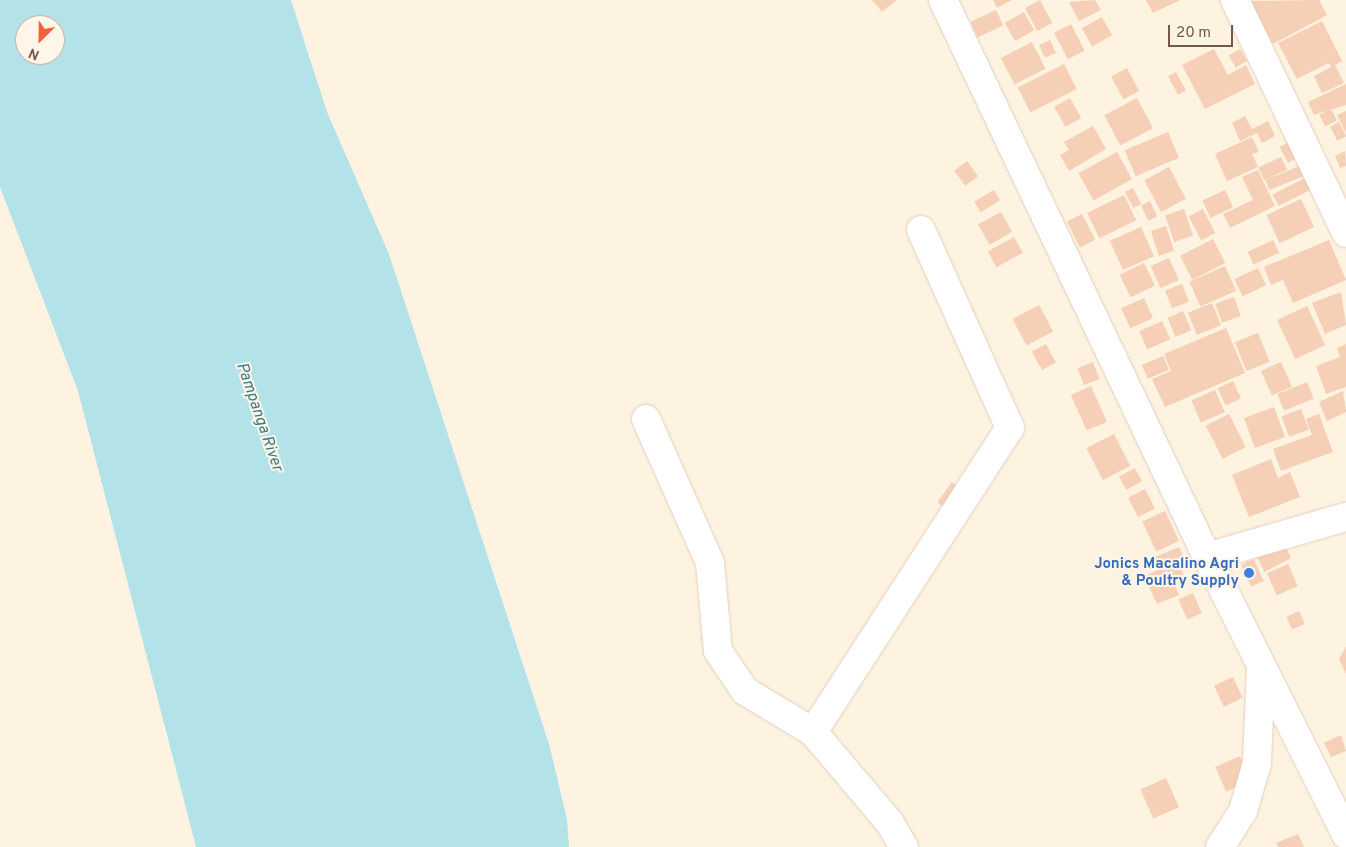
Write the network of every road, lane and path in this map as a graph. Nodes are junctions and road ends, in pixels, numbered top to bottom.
1 (943, 0) edge
2 (1235, 0) edge
3 (921, 230) dead end
4 (1346, 233) edge
5 (646, 419) dead end
6 (1346, 517) edge
7 (1207, 557) junction
8 (1262, 668) junction
9 (813, 732) junction
10 (1346, 834) edge
11 (904, 847) edge
12 (1220, 847) edge

1 - 7 street
2 - 4 street
3 - 9 street
5 - 9 street
6 - 7 street
7 - 8 street
8 - 10 street
8 - 12 street
9 - 11 street

